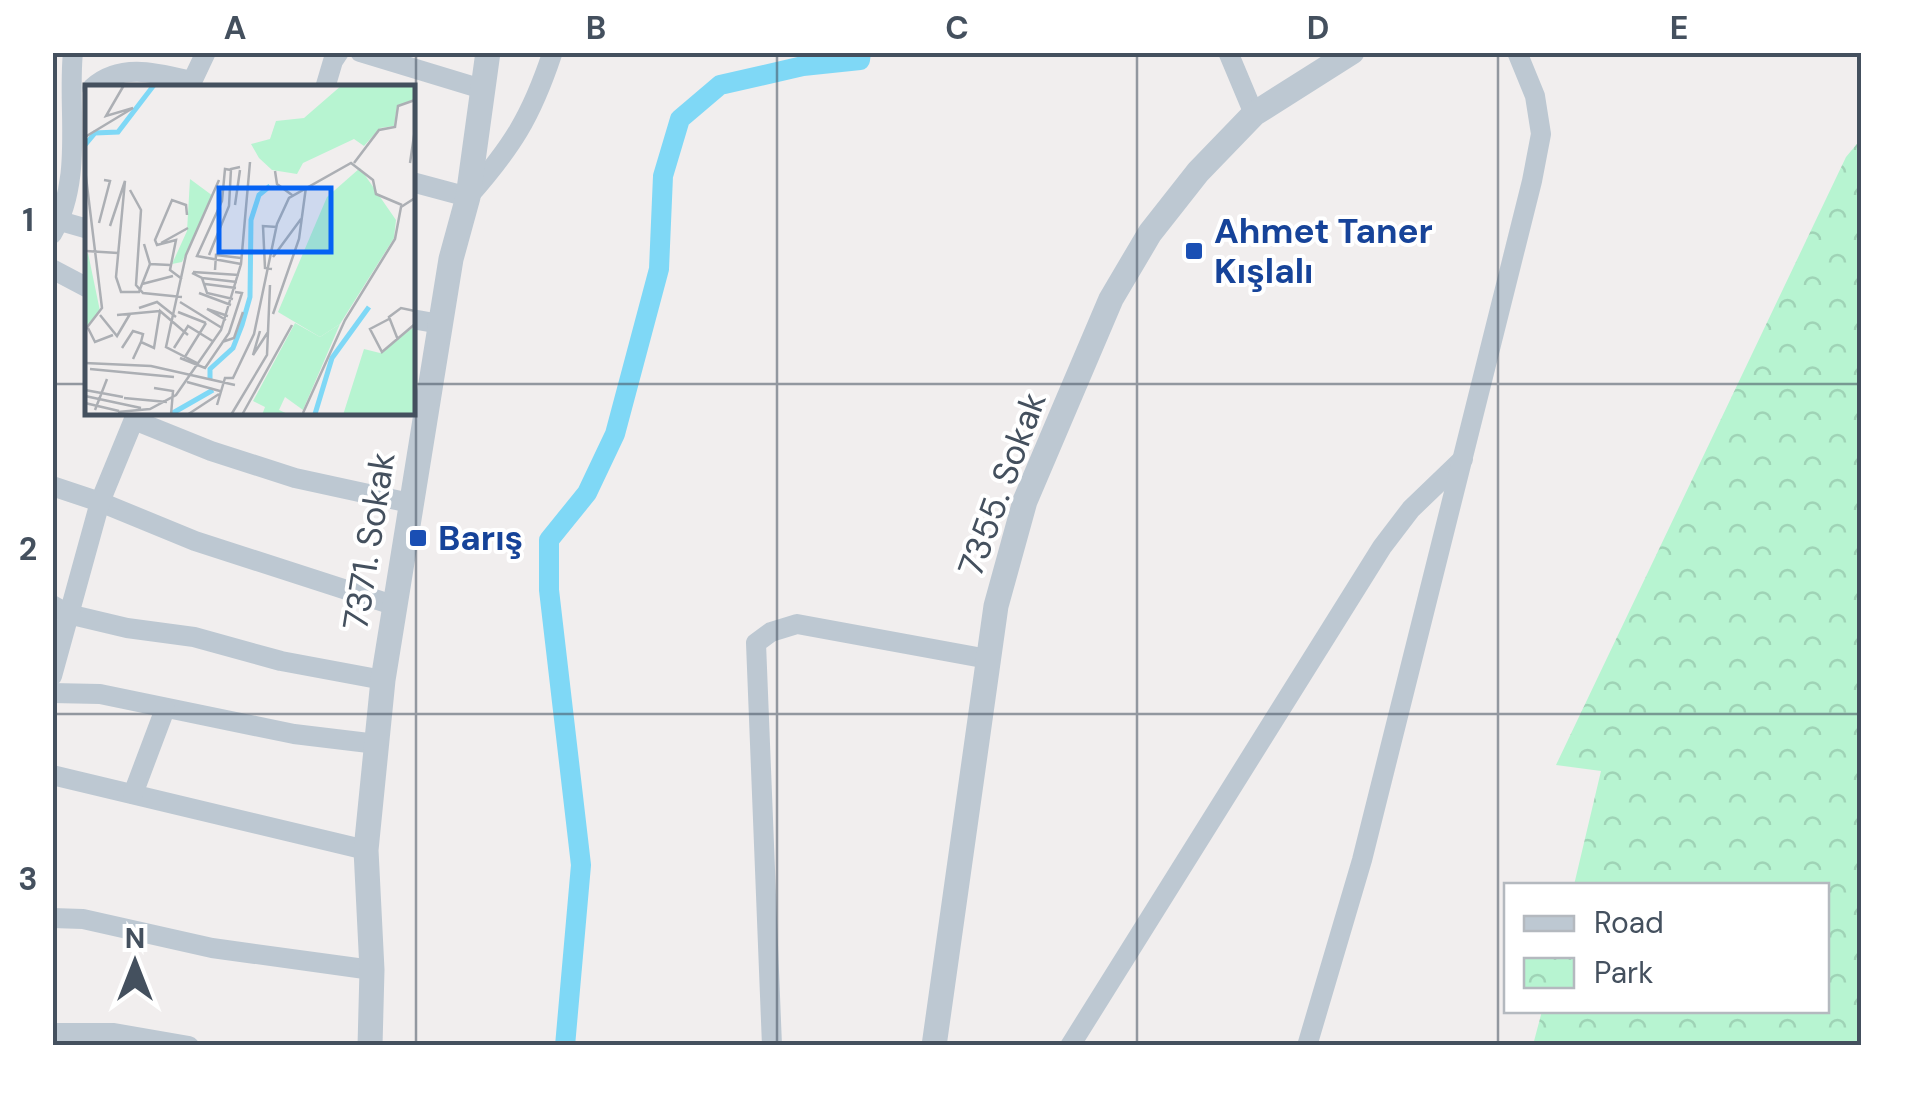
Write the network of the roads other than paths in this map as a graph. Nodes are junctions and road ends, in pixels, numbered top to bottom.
1 (73, 52) edge
2 (206, 52) edge
3 (340, 52) edge
4 (360, 52) edge
5 (488, 52) edge
6 (1228, 52) edge
7 (1352, 52) edge
8 (1517, 52) edge
9 (552, 54) edge
10 (190, 84) edge
11 (95, 85) edge
12 (326, 85) edge
13 (482, 89) junction
14 (85, 104) edge
15 (1254, 114) junction
16 (75, 139) junction
17 (415, 183) edge
18 (468, 197) junction
19 (56, 227) edge
20 (85, 229) edge
21 (52, 270) edge
22 (85, 286) edge
23 (415, 320) edge
24 (440, 324) junction
25 (420, 404) edge
26 (136, 416) edge
27 (1464, 458) junction
28 (52, 486) edge
29 (100, 502) junction
30 (410, 503) junction
31 (393, 605) junction
32 (60, 610) edge
33 (988, 659) junction
34 (52, 676) edge
35 (383, 680) junction
36 (52, 693) edge
37 (166, 709) junction
38 (376, 744) junction
39 (52, 775) edge
40 (133, 794) junction
41 (366, 850) junction
42 (52, 918) edge
43 (372, 970) junction
44 (52, 1034) edge
45 (190, 1046) edge
46 (370, 1046) edge
47 (772, 1046) edge
48 (934, 1046) edge
49 (1070, 1046) edge
50 (1307, 1046) edge

1 - 16 street
2 - 10 street
3 - 12 street
4 - 13 street
5 - 13 street, 7371. Sokak
6 - 15 street
7 - 15 street, 7355. Sokak
8 - 27 street
9 - 18 street
10 - 11 street
13 - 18 street, 7371. Sokak
14 - 16 street
15 - 33 street, 7355. Sokak
16 - 19 street
17 - 18 street
18 - 24 street, 7371. Sokak
19 - 20 street
21 - 22 street
23 - 24 street
24 - 25 street, 7371. Sokak
25 - 30 street, 7371. Sokak
26 - 29 street
26 - 30 street
27 - 49 street
27 - 50 street
28 - 29 street
29 - 31 street
29 - 32 street
30 - 31 street, 7371. Sokak
31 - 35 street, 7371. Sokak
32 - 34 street
32 - 35 street
33 - 47 street
33 - 48 street, 7355. Sokak
35 - 38 street, 7371. Sokak
36 - 37 street
37 - 38 street
37 - 40 street
38 - 41 street, 7371. Sokak
39 - 40 street
40 - 41 street
41 - 43 street, 7371. Sokak
42 - 43 street
43 - 46 street, 7371. Sokak
44 - 45 street

